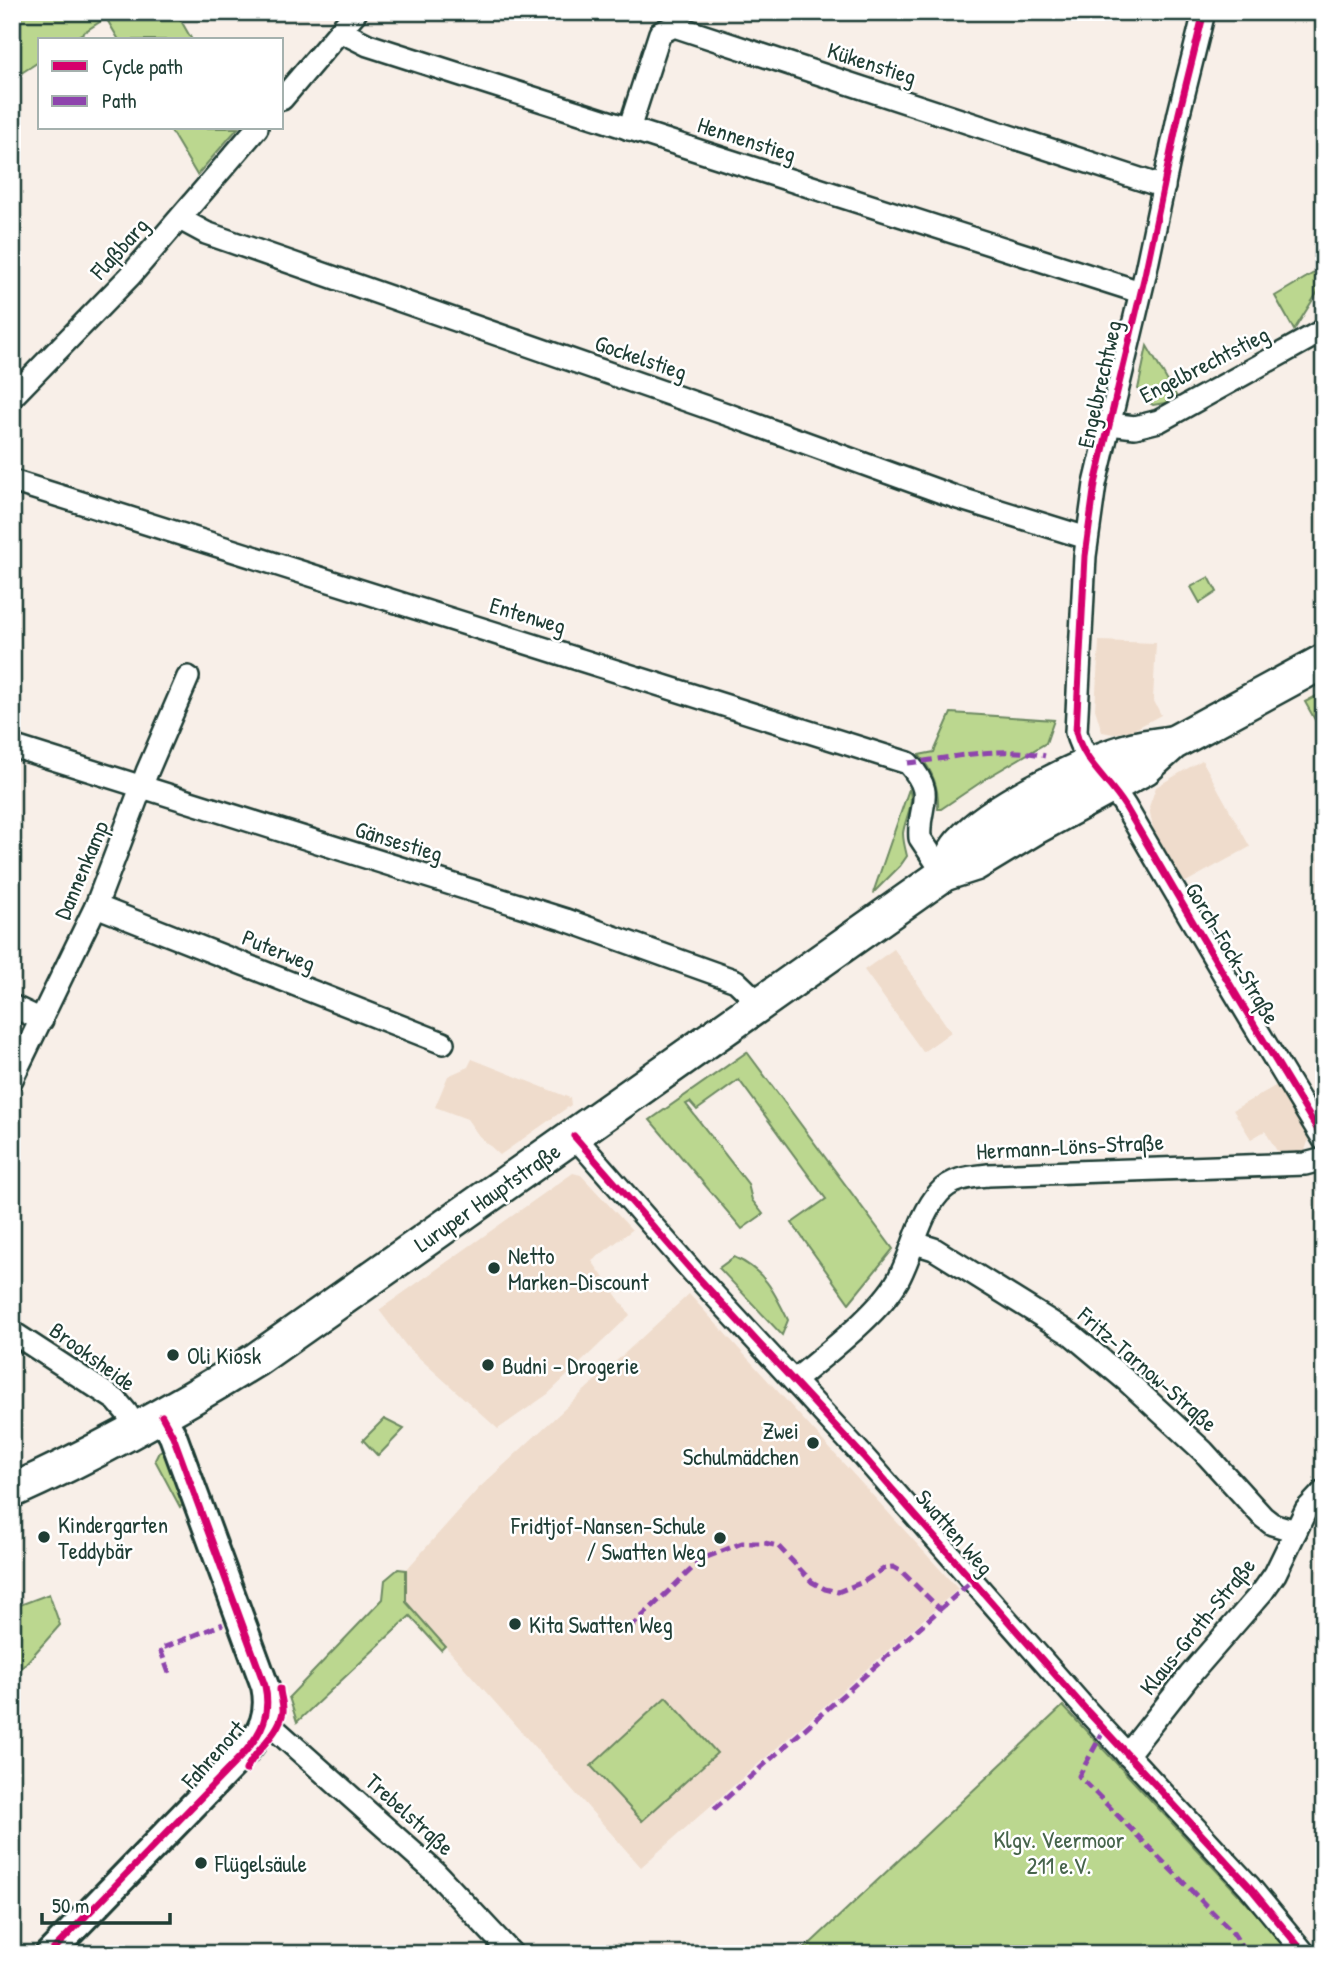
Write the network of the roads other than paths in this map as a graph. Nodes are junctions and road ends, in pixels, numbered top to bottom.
1 (355, 12) edge
2 (1204, 12) edge
3 (340, 31) junction
4 (284, 97) edge
5 (629, 129) junction
6 (255, 130) edge
7 (1164, 187) junction
8 (180, 219) junction
9 (1140, 292) junction
10 (1324, 312) edge
11 (1320, 332) edge
12 (12, 397) edge
13 (1110, 424) junction
14 (12, 481) edge
15 (1087, 538) junction
16 (1324, 660) edge
17 (188, 677) dead end
18 (12, 746) edge
19 (1100, 777) junction
20 (142, 789) junction
21 (944, 874) junction
22 (96, 906) junction
23 (760, 1004) junction
24 (12, 1006) edge
25 (42, 1020) junction
26 (443, 1043) dead end
27 (12, 1079) edge
28 (574, 1136) junction
29 (1324, 1140) edge
30 (1324, 1159) edge
31 (915, 1243) junction
32 (12, 1332) edge
33 (794, 1381) junction
34 (148, 1423) junction
35 (12, 1491) edge
36 (1324, 1491) edge
37 (1296, 1531) junction
38 (264, 1723) junction
39 (1127, 1755) junction
40 (49, 1954) edge
41 (512, 1954) edge
42 (1305, 1954) edge

1 - 3 street
2 - 7 street, Engelbrechtweg
3 - 4 street
3 - 5 street, Hennenstieg
5 - 7 street, Kükenstieg
5 - 9 street, Hennenstieg
6 - 8 street, Flaßbarg
7 - 9 street, Engelbrechtweg
8 - 12 street, Flaßbarg
8 - 15 street, Gockelstieg
9 - 13 street, Engelbrechtweg
10 - 11 street, Engelbrechtstieg
11 - 13 street, Engelbrechtstieg
13 - 15 street, Engelbrechtweg
14 - 21 street, Entenweg
15 - 19 street, Engelbrechtweg
16 - 19 main road, Luruper Hauptstraße
17 - 20 street, Dannenkamp
18 - 20 street, Gänsestieg
19 - 21 main road, Luruper Hauptstraße
19 - 29 street, Gorch-Fock-Straße
20 - 22 street, Dannenkamp
20 - 23 street, Gänsestieg
21 - 23 main road, Luruper Hauptstraße
22 - 25 street, Dannenkamp
22 - 26 street, Puterweg
23 - 28 main road, Luruper Hauptstraße
24 - 25 street
25 - 27 street, Dannenkamp
28 - 33 street, Swatten Weg
28 - 34 main road, Luruper Hauptstraße
30 - 31 street, Hermann-Löns-Straße
31 - 33 street, Hermann-Löns-Straße
31 - 37 street, Fritz-Tarnow-Straße
32 - 34 street, Brooksheide
33 - 39 street, Swatten Weg
34 - 35 main road, Luruper Hauptstraße
34 - 38 street, Fahrenort
36 - 37 street, Klaus-Groth-Straße
37 - 39 street, Klaus-Groth-Straße
38 - 40 street, Fahrenort
38 - 41 street, Trebelstraße
39 - 42 street, Swatten Weg

